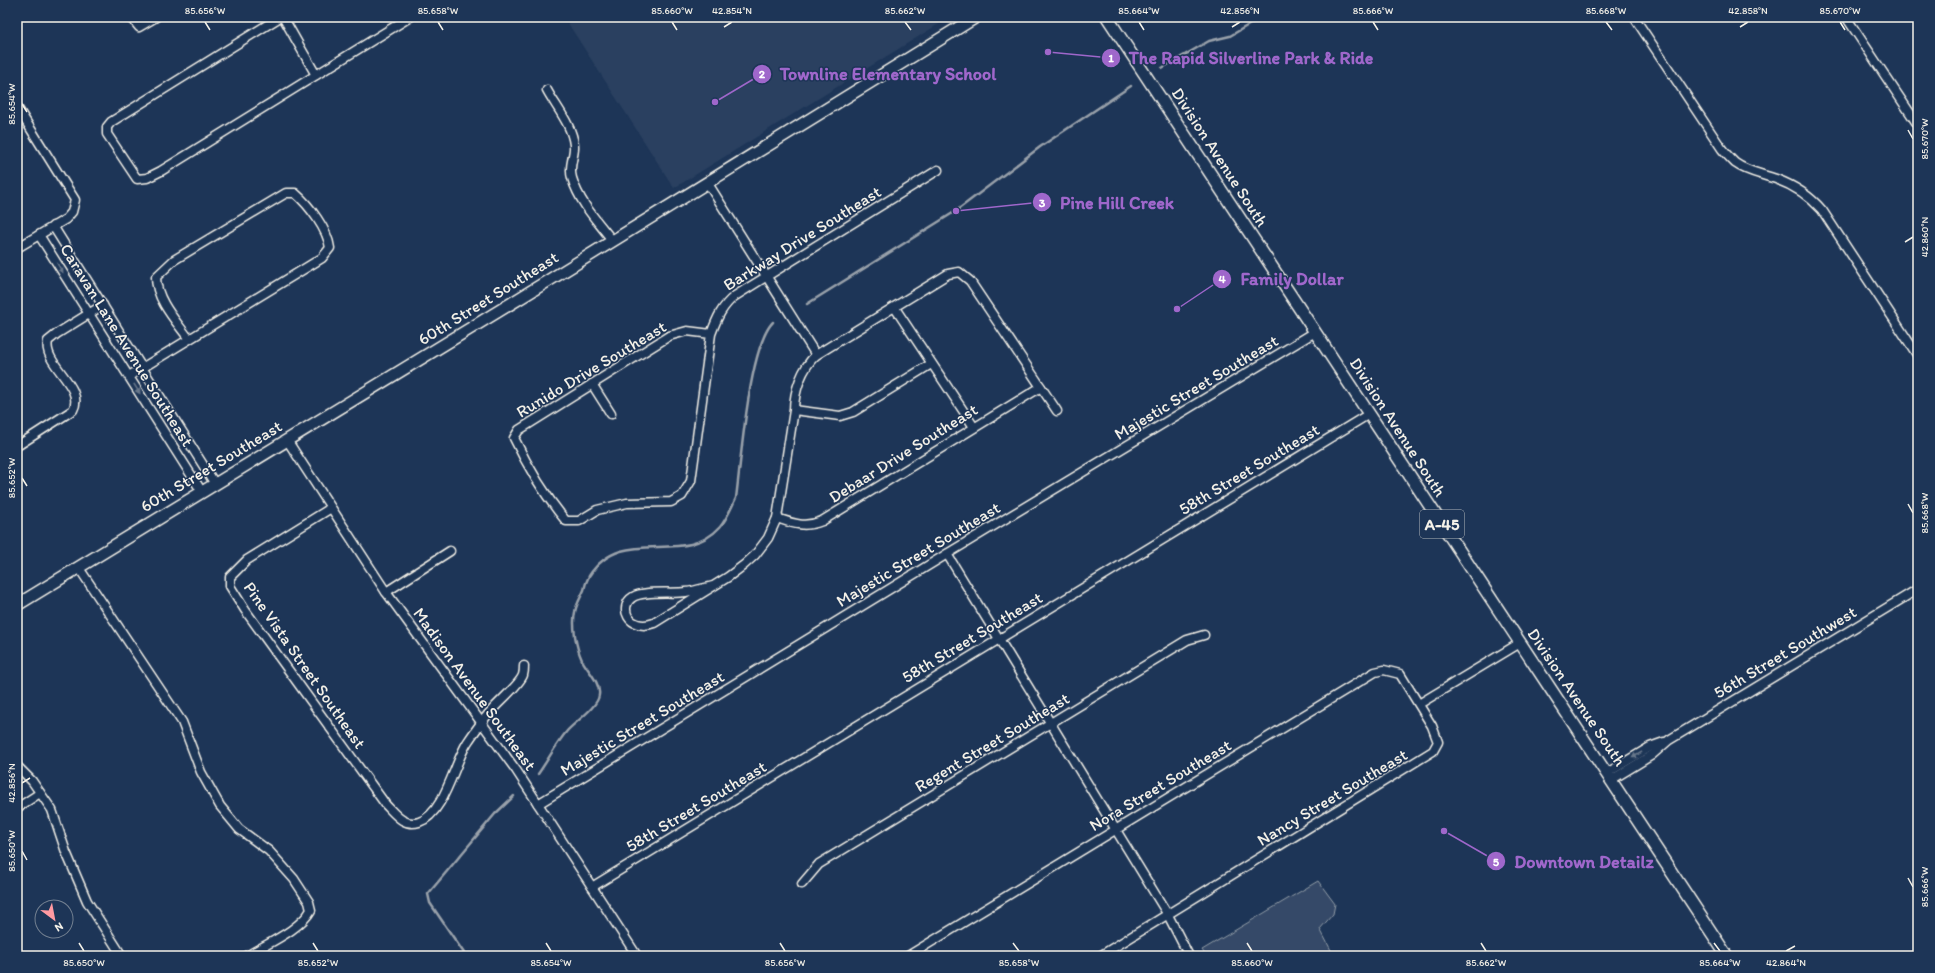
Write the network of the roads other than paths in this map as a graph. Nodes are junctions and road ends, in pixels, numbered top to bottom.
1 (131, 17) edge
2 (156, 17) edge
3 (280, 17) edge
4 (283, 17) edge
5 (410, 17) edge
6 (976, 17) edge
7 (1107, 17) edge
8 (1634, 17) edge
9 (1846, 17) edge
10 (316, 75) junction
11 (547, 90) dead end
12 (17, 106) edge
13 (1918, 125) edge
14 (938, 170) dead end
15 (707, 182) junction
16 (53, 226) junction
17 (39, 235) junction
18 (612, 240) junction
19 (17, 248) edge
20 (766, 277) junction
21 (103, 305) junction
22 (895, 308) junction
23 (89, 314) junction
24 (1315, 332) junction
25 (711, 334) junction
26 (189, 339) junction
27 (816, 355) junction
28 (1918, 356) edge
29 (931, 364) junction
30 (142, 368) junction
31 (129, 376) junction
32 (592, 384) junction
33 (1041, 387) junction
34 (794, 410) junction
35 (1057, 411) dead end
36 (611, 414) dead end
37 (1369, 414) junction
38 (974, 427) junction
39 (514, 438) joint
40 (287, 440) junction
41 (17, 446) edge
42 (215, 484) junction
43 (202, 492) junction
44 (331, 508) junction
45 (777, 518) junction
46 (450, 552) dead end
47 (947, 554) junction
48 (79, 568) junction
49 (713, 586) junction
50 (1918, 589) edge
51 (386, 592) junction
52 (17, 605) edge
53 (1204, 635) dead end
54 (998, 638) junction
55 (1520, 643) junction
56 (524, 666) dead end
57 (1419, 704) junction
58 (482, 723) junction
59 (1050, 723) junction
60 (17, 766) edge
61 (1609, 777) junction
62 (40, 793) junction
63 (538, 804) junction
64 (17, 808) edge
65 (1115, 829) junction
66 (802, 884) dead end
67 (592, 887) junction
68 (1168, 915) junction
69 (122, 956) edge
70 (247, 956) edge
71 (637, 956) edge
72 (908, 956) edge
73 (1100, 956) edge
74 (1189, 956) edge
75 (1727, 956) edge

1 - 2 street
3 - 10 street
4 - 10 street
5 - 10 street
6 - 15 main road, 60th Street Southeast
7 - 24 main road, Division Avenue South / A-45
8 - 28 street
9 - 13 street
11 - 18 street
12 - 16 street
14 - 20 street, Barkway Drive Southeast
15 - 18 main road, 60th Street Southeast
15 - 20 street
16 - 17 street
16 - 21 street, Caravan Lane Avenue Southeast
17 - 19 street
17 -> 23 street, Caravan Lane Avenue Southeast
18 - 40 main road, 60th Street Southeast
20 - 25 street, Barkway Drive Southeast
20 - 27 street
21 - 23 street
21 - 30 street, Caravan Lane Avenue Southeast
22 - 27 street
22 - 29 street
22 - 33 street
23 - 31 street, Caravan Lane Avenue Southeast
23 - 41 street
24 - 37 main road, Division Avenue South / A-45
24 - 47 street, Majestic Street Southeast
25 - 32 street, Runido Drive Southeast
25 - 39 street, Barkway Drive Southeast
26 - 26 street
26 - 30 street
27 - 34 street
29 - 34 street
29 - 38 street
30 - 31 street
30 - 42 street, Caravan Lane Avenue Southeast
31 -> 43 street, Caravan Lane Avenue Southeast
32 - 36 street
32 - 39 street, Runido Drive Southeast
33 - 35 street
33 - 38 street, Debaar Drive Southeast
34 - 45 street
37 - 54 street, 58th Street Southeast
37 - 55 main road, Division Avenue South / A-45
38 - 45 street, Debaar Drive Southeast
40 - 42 main road, 60th Street Southeast
40 - 44 street, Madison Avenue Southeast
42 - 43 main road, 60th Street Southeast
43 - 48 main road, 60th Street Southeast
44 - 51 street, Madison Avenue Southeast
44 - 58 street, Pine Vista Street Southeast
45 - 49 street
46 - 51 street
47 - 54 street
47 - 63 street, Majestic Street Southeast
48 - 52 main road, 60th Street Southeast
48 - 70 street
49 - 49 street
50 - 61 street, 56th Street Southwest
51 - 58 street, Madison Avenue Southeast
53 - 59 street, Regent Street Southeast
54 - 59 street
54 - 67 street, 58th Street Southeast
55 - 57 street
55 - 61 main road, Division Avenue South / A-45
56 - 58 street
57 - 65 street, Nora Street Southeast
57 - 68 street, Nancy Street Southeast
58 - 63 street, Madison Avenue Southeast
59 - 65 street
59 - 66 street, Regent Street Southeast
60 - 62 street
61 - 75 main road, Division Avenue South / A-45
62 - 64 street
62 - 69 street
63 - 67 street, Madison Avenue Southeast
65 - 68 street
65 - 72 street, Nora Street Southeast
67 - 71 street, Madison Avenue Southeast
68 - 73 street, Nancy Street Southeast
68 - 74 street

